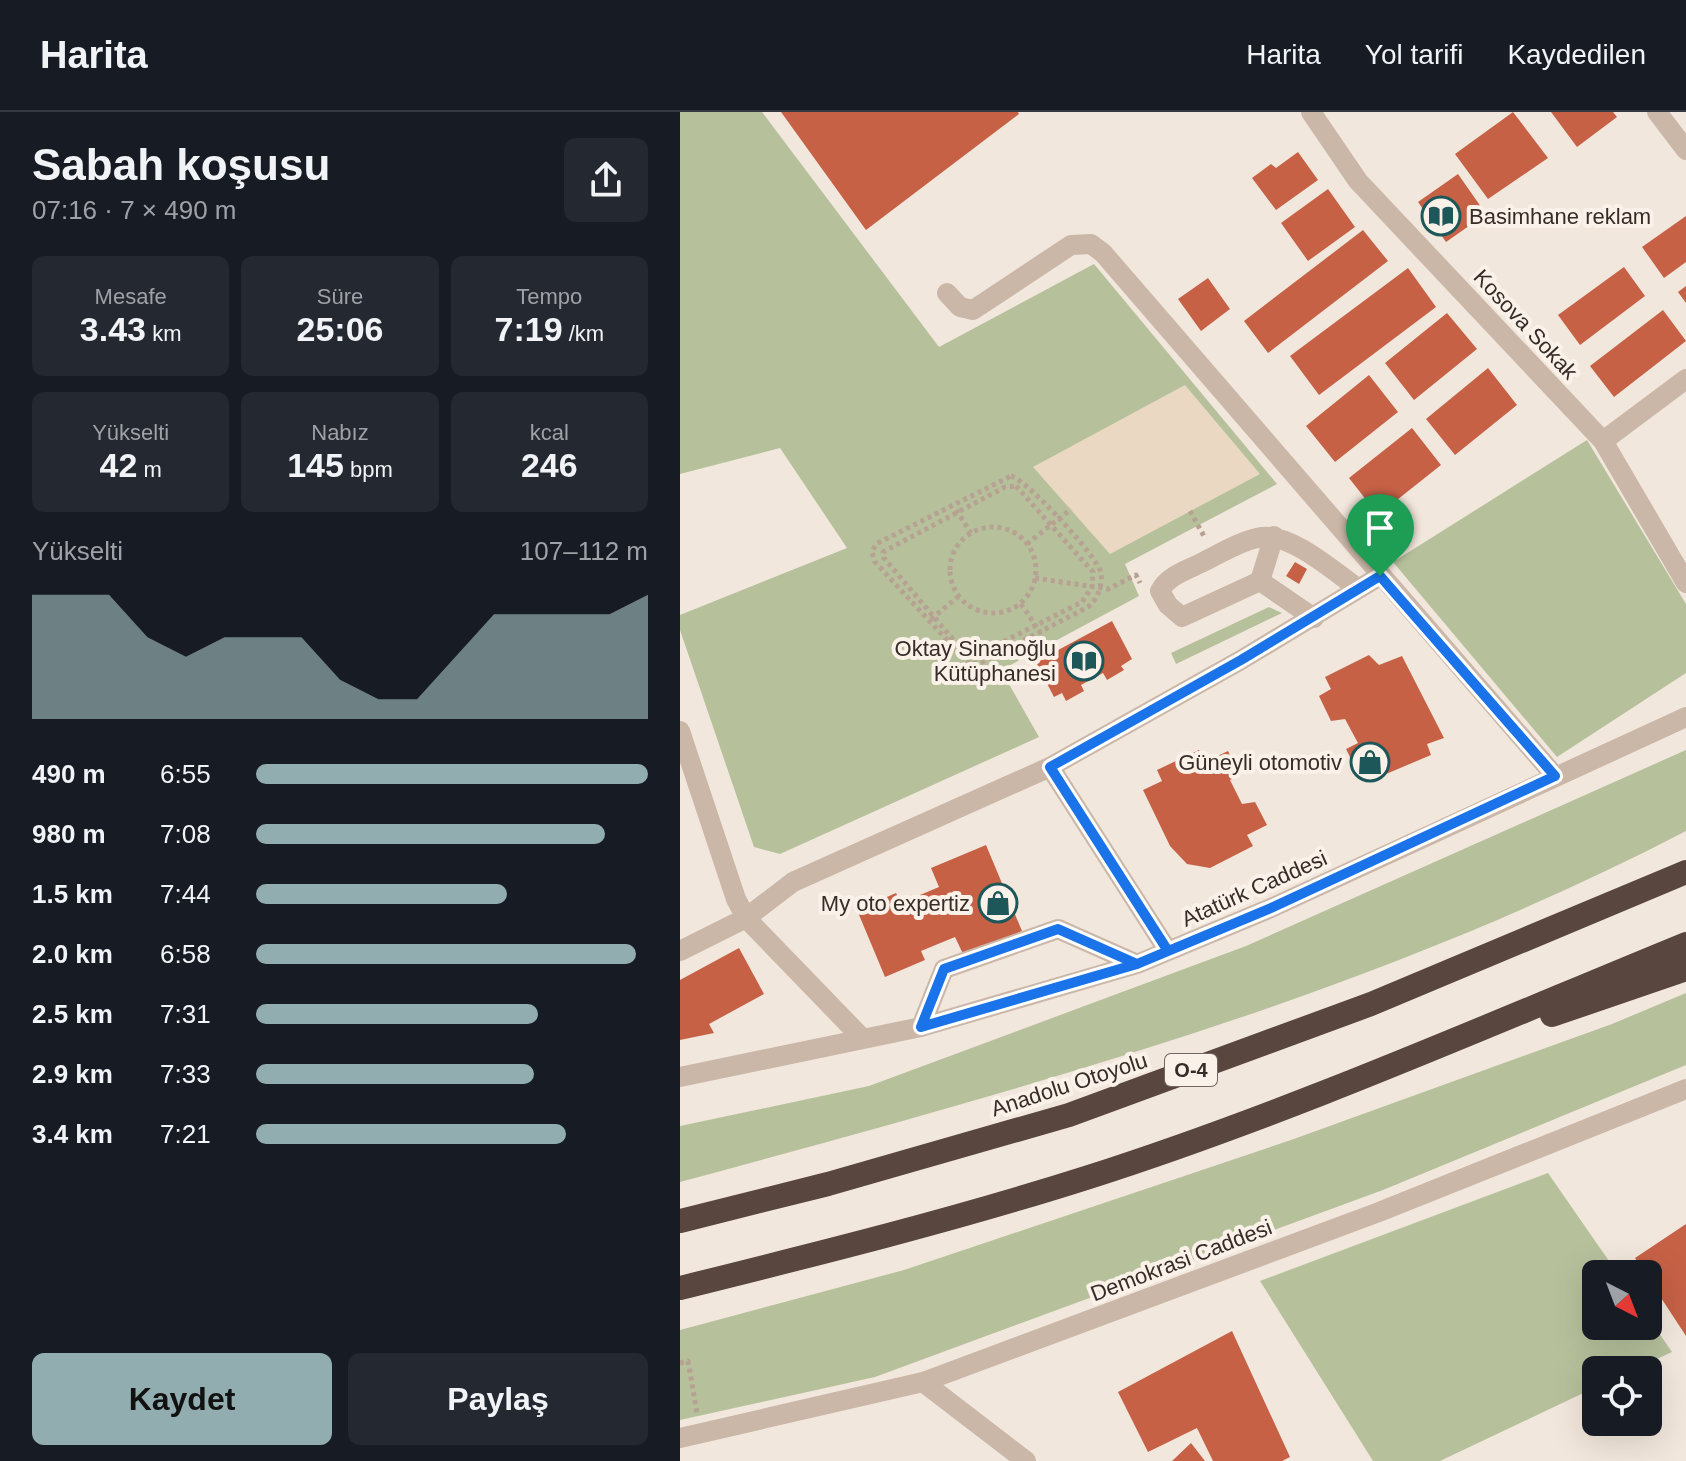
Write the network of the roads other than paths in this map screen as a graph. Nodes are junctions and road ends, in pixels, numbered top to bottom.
1 (1311, 112) edge
2 (1657, 112) edge
3 (1686, 150) edge
4 (947, 293) dead end
5 (1686, 379) edge
6 (1603, 441) junction
7 (1274, 536) junction
8 (1380, 576) junction
9 (1260, 581) junction
10 (1686, 583) edge
11 (1359, 589) junction
12 (1314, 618) junction
13 (1686, 717) edge
14 (680, 731) edge
15 (1050, 767) junction
16 (1555, 776) junction
17 (1681, 874) edge
18 (746, 918) junction
19 (1686, 944) edge
20 (680, 951) edge
21 (1168, 951) junction
22 (1137, 964) junction
23 (1686, 969) edge
24 (921, 1027) junction
25 (862, 1038) junction
26 (680, 1077) edge
27 (1685, 1091) edge
28 (1300, 1103) junction
29 (680, 1221) edge
30 (680, 1288) edge
31 (923, 1382) junction
32 (680, 1438) edge
33 (1026, 1461) edge

1 - 6 street, Kosova Sokak
2 - 3 street
4 - 8 street
5 - 6 street
6 - 10 street, Kosova Sokak
7 - 9 street
7 - 9 street
7 - 11 street
8 - 11 street
8 - 16 street
9 - 12 street
11 - 12 street
12 - 15 street
13 - 16 street, Atatürk Caddesi
14 - 18 street
15 - 18 street
15 - 21 street
16 - 21 street, Atatürk Caddesi
17 - 29 highway, Anadolu Otoyolu / O-4
18 - 20 street
18 - 25 street
19 - 28 highway
21 - 22 street, Atatürk Caddesi
22 - 24 street, Atatürk Caddesi
22 - 24 street
23 - 28 highway
24 - 25 street, Atatürk Caddesi
25 - 26 street, Atatürk Caddesi
27 - 31 street, Demokrasi Caddesi
28 - 30 highway
31 - 32 street, Demokrasi Caddesi
31 - 33 street

